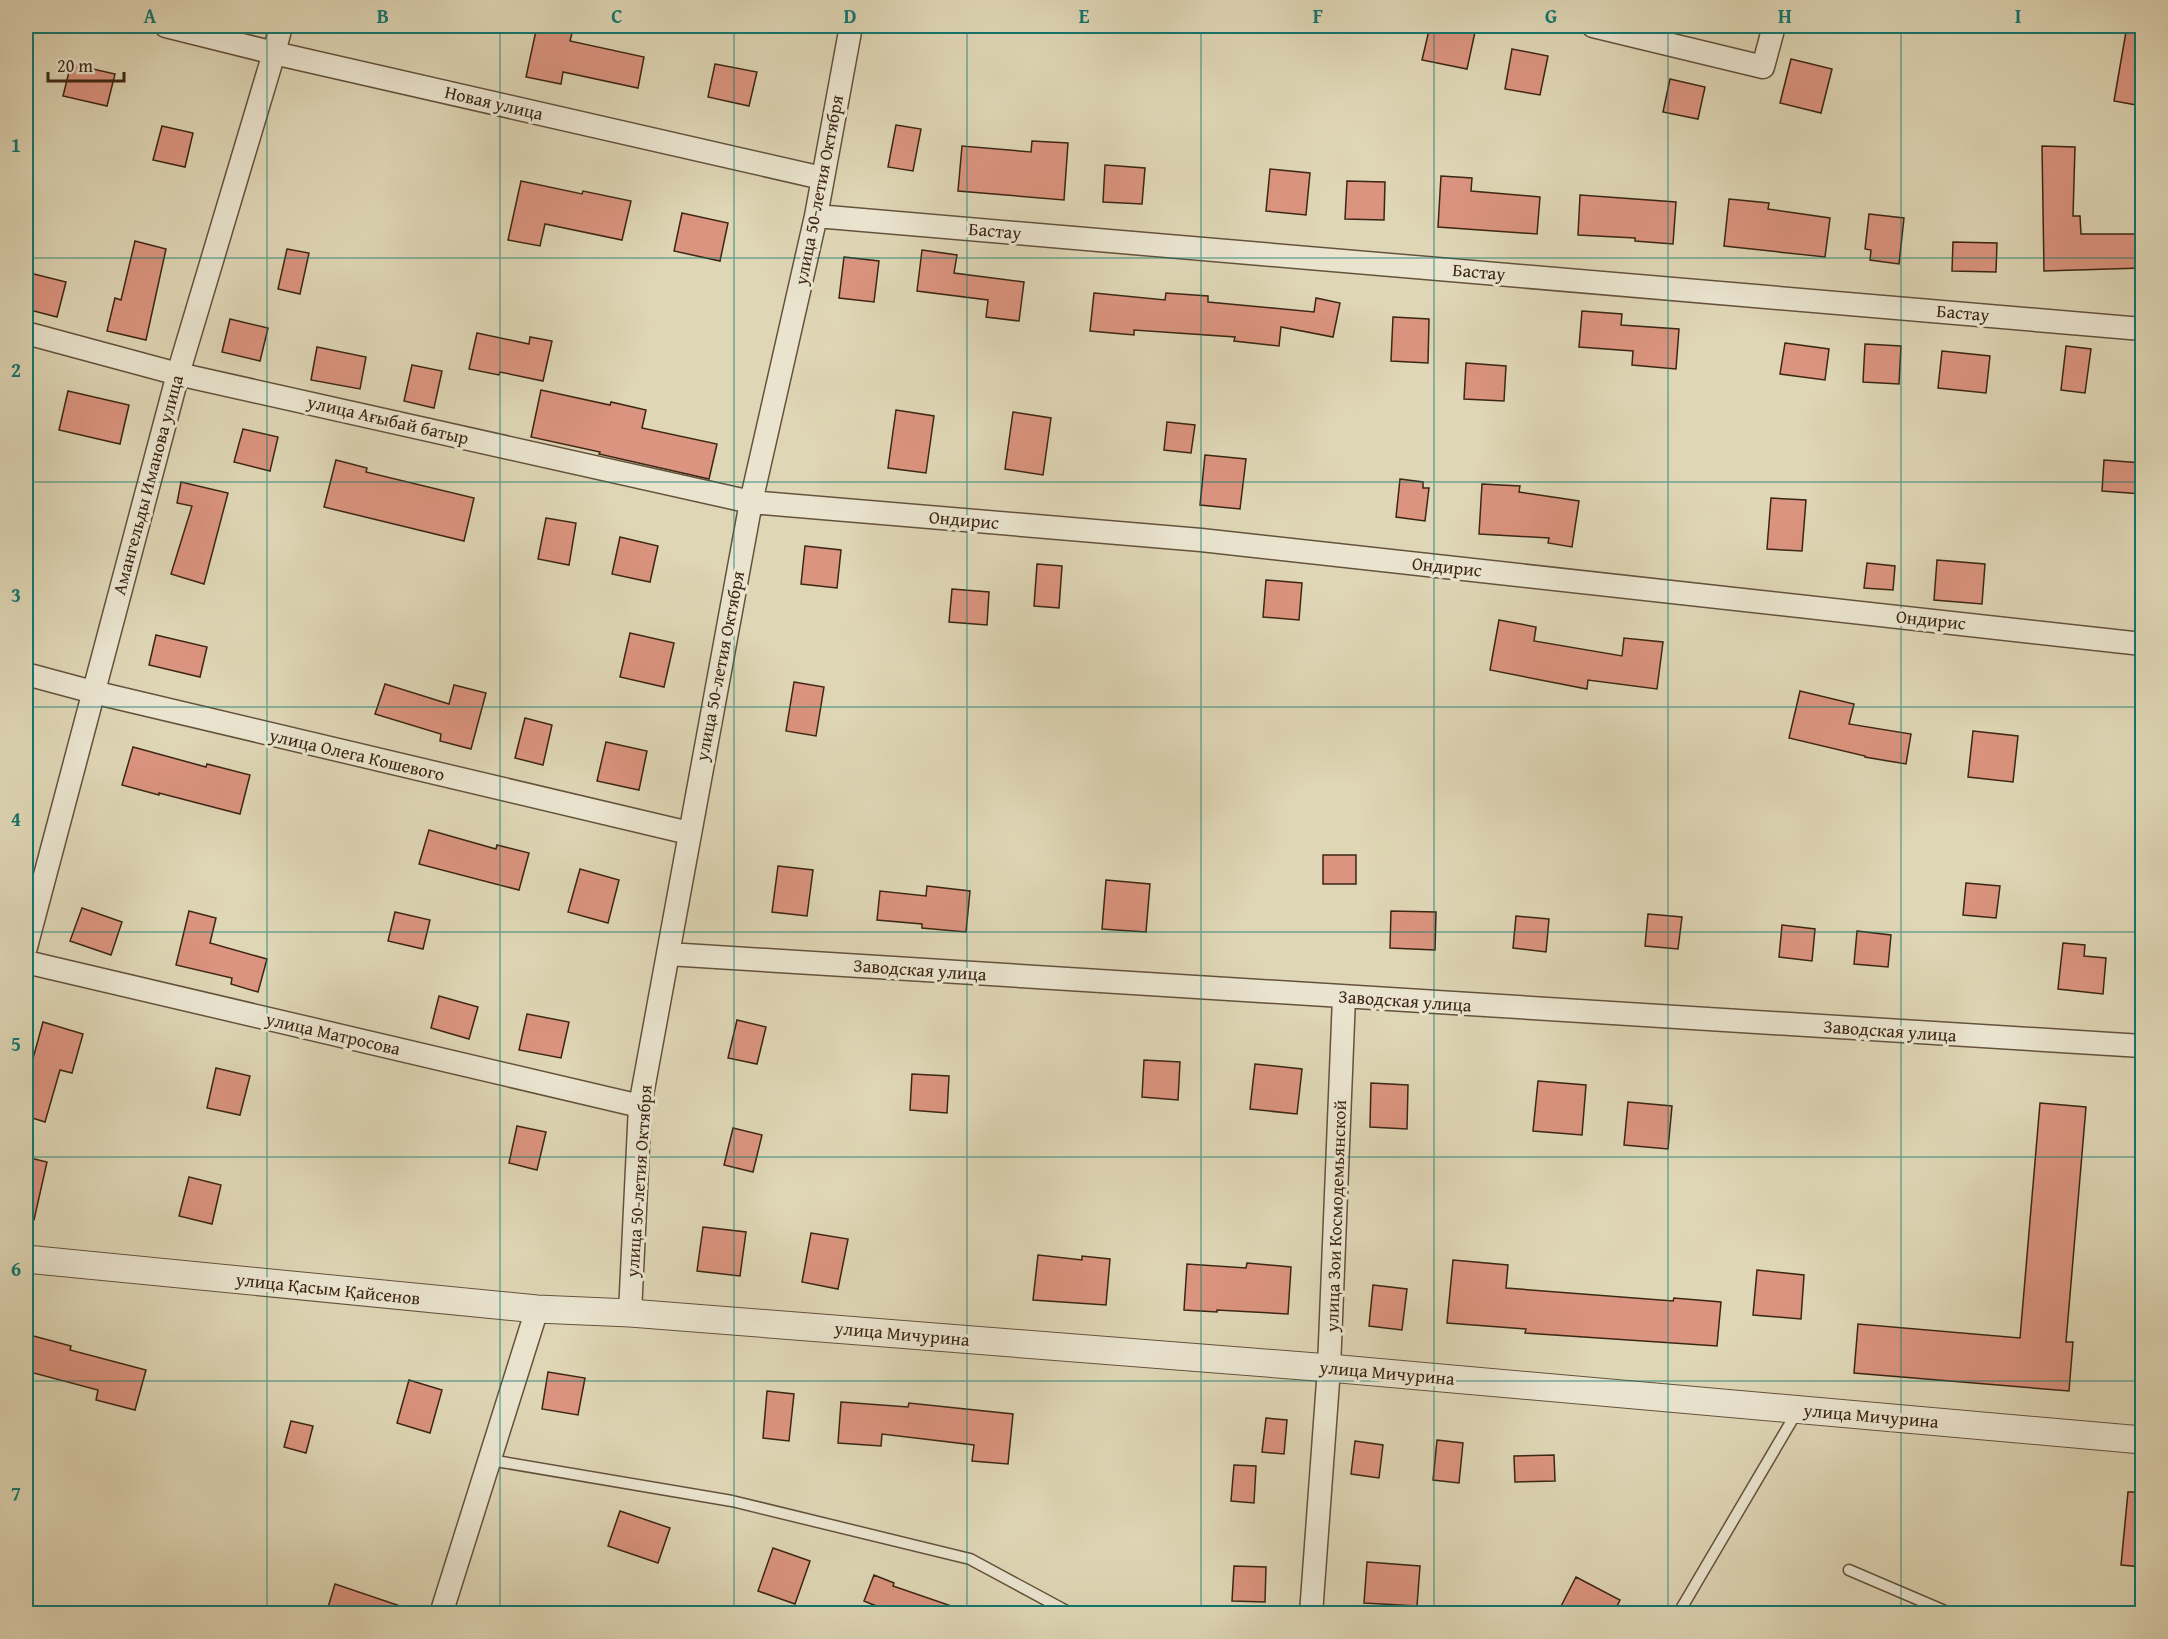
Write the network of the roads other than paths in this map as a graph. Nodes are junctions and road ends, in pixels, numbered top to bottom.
1 (166, 26) edge
2 (280, 26) edge
3 (851, 26) edge
4 (1593, 26) edge
5 (1774, 26) edge
6 (274, 53) junction
7 (822, 178) junction
8 (816, 216) junction
9 (2142, 329) edge
10 (26, 333) edge
11 (178, 374) junction
12 (751, 502) junction
13 (2142, 644) edge
14 (26, 674) edge
15 (93, 692) junction
16 (689, 833) junction
17 (26, 947) edge
18 (668, 954) junction
19 (26, 962) edge
20 (1344, 997) junction
21 (2142, 1046) edge
22 (640, 1106) junction
23 (26, 1259) edge
24 (537, 1309) junction
25 (630, 1313) junction
26 (1329, 1368) junction
27 (1799, 1409) junction
28 (2142, 1440) edge
29 (490, 1460) junction
30 (1849, 1570) dead end
31 (441, 1614) edge
32 (1072, 1614) edge
33 (1311, 1614) edge
34 (1678, 1614) edge
35 (1952, 1614) edge

1 - 6 street, Новая улица
2 - 6 street, Амангельды Иманова улица
3 - 7 street, улица 50-летия Октября
4 - 5 street
6 - 7 street, Новая улица
6 - 11 street, Амангельды Иманова улица
7 - 8 street, улица 50-летия Октября
8 - 9 street, Бастау
8 - 12 street, улица 50-летия Октября
10 - 11 street, улица Ағыбай батыр
11 - 12 street, улица Ағыбай батыр
11 - 15 street, Амангельды Иманова улица
12 - 13 street, Ондирис
12 - 16 street, улица 50-летия Октября
14 - 15 street, улица Олега Кошевого
15 - 16 street, улица Олега Кошевого
15 - 17 street, Амангельды Иманова улица
16 - 18 street, улица 50-летия Октября
18 - 20 street, Заводская улица
18 - 22 street, улица 50-летия Октября
19 - 22 street, улица Матросова
20 - 21 street, Заводская улица
20 - 26 street, улица Зои Космодемьянской
22 - 25 street, улица 50-летия Октября
23 - 24 street, улица Қасым Қайсенов
24 - 25 street, улица Қасым Қайсенов
24 - 29 street
25 - 26 street, улица Мичурина
26 - 27 street, улица Мичурина
26 - 33 street, улица Зои Космодемьянской
27 - 28 street, улица Мичурина
27 - 34 lane
29 - 31 street
29 - 32 lane
30 - 35 lane

